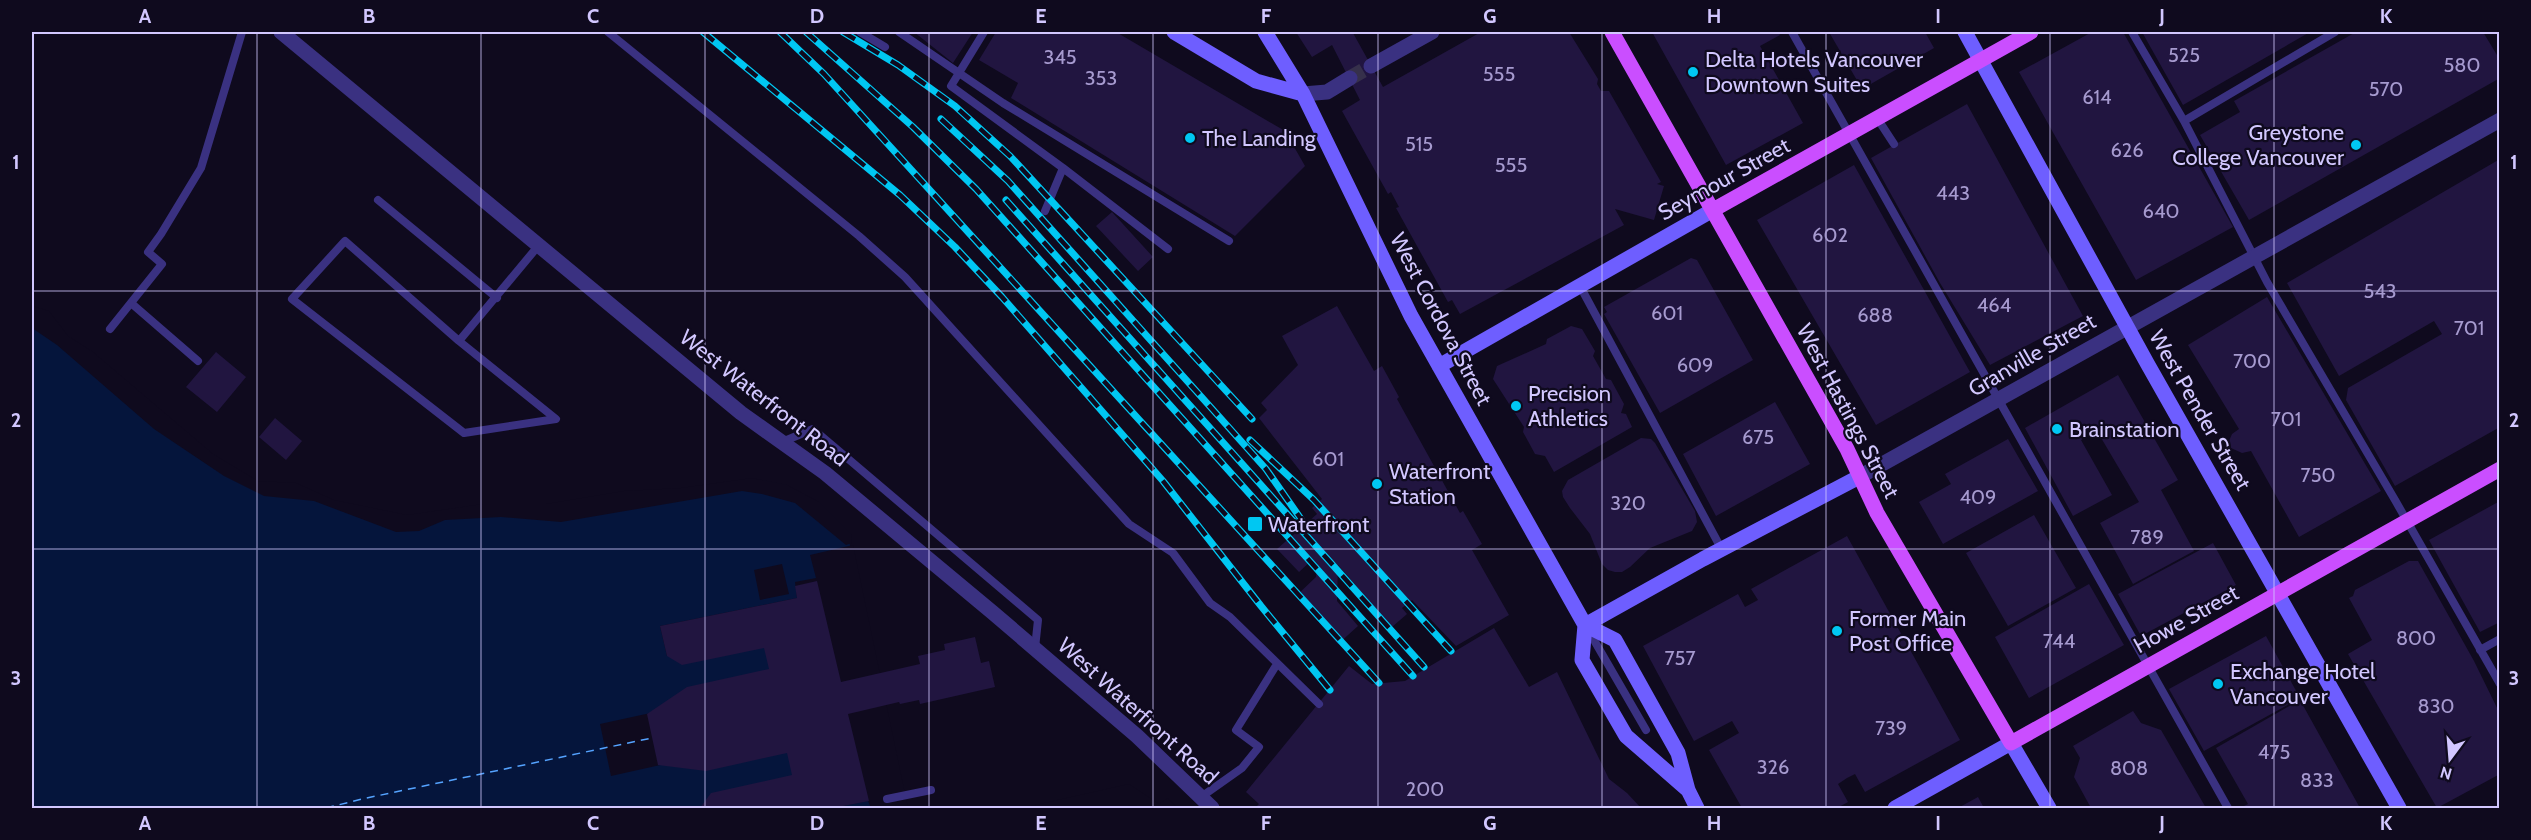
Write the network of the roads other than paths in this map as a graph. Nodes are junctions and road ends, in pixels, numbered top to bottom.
1 (242, 32) edge
2 (281, 32) edge
3 (608, 32) edge
4 (860, 32) edge
5 (899, 32) edge
6 (984, 32) edge
7 (1174, 32) edge
8 (1265, 32) edge
9 (1432, 32) edge
10 (1612, 32) edge
11 (1792, 32) edge
12 (1965, 32) edge
13 (2031, 32) edge
14 (2132, 32) edge
15 (2335, 32) edge
16 (885, 46) dead end
17 (1982, 59) junction
18 (1371, 66) tunnel mouth
19 (958, 74) junction
20 (1350, 78) tunnel mouth
21 (1303, 94) junction
22 (1877, 118) junction
23 (2499, 120) edge
24 (2184, 121) junction
25 (1851, 134) junction
26 (1894, 144) dead end
27 (1063, 168) junction
28 (378, 200) dead end
29 (1713, 210) junction
30 (1045, 211) dead end
31 (1229, 242) dead end
32 (539, 245) junction
33 (1168, 249) dead end
34 (2254, 257) junction
35 (1580, 286) junction
36 (496, 298) junction
37 (131, 303) junction
38 (2127, 327) junction
39 (110, 329) dead end
40 (459, 341) junction
41 (198, 361) dead end
42 (1439, 366) junction
43 (1999, 400) junction
44 (782, 442) junction
45 (2499, 469) edge
46 (1859, 477) junction
47 (2407, 521) junction
48 (1722, 550) junction
49 (2279, 593) junction
50 (1585, 625) junction
51 (2499, 639) edge
52 (1035, 648) junction
53 (2480, 650) junction
54 (1277, 664) junction
55 (2148, 666) junction
56 (2499, 684) edge
57 (1319, 704) dead end
58 (1646, 730) dead end
59 (2011, 743) junction
60 (931, 790) dead end
61 (1688, 790) junction
62 (887, 799) dead end
63 (1206, 803) edge
64 (1697, 808) edge
65 (1895, 808) edge
66 (2049, 808) edge
67 (2228, 808) edge
68 (2399, 808) edge

1 - 37 lane
2 - 32 street, West Waterfront Road
3 - 54 lane
4 - 16 lane
5 - 19 lane
6 - 19 lane
7 - 21 main road
8 - 21 main road, West Cordova Street
9 - 18 street
10 - 29 main road, West Hastings Street
11 - 25 lane
12 - 17 main road, West Pender Street
13 - 17 main road, Seymour Street
14 - 24 lane
15 - 24 lane
17 - 22 main road, Seymour Street
17 - 38 main road, West Pender Street
19 - 27 lane
19 - 31 lane
20 - 21 street
21 - 42 main road, West Cordova Street
22 - 25 main road, Seymour Street
22 - 26 lane
23 - 34 street, Granville Street
24 - 34 lane
25 - 29 main road, Seymour Street
25 - 43 lane
27 - 30 lane
27 - 33 lane
28 - 36 lane
29 - 35 main road, Seymour Street
29 - 46 main road, West Hastings Street
32 - 36 lane
32 - 44 street, West Waterfront Road
34 - 38 street, Granville Street
34 - 47 lane
35 - 42 main road, Seymour Street
35 - 48 lane
36 - 40 lane
37 - 39 lane
37 - 41 lane
38 - 43 street, Granville Street
38 - 49 main road, West Pender Street
40 - 40 lane
42 - 50 main road, West Cordova Street
43 - 46 street, Granville Street
43 - 55 lane
44 - 52 street, West Waterfront Road
44 - 52 lane
45 - 47 main road, Howe Street
46 - 48 main road, Granville Street
46 - 59 main road, West Hastings Street
47 - 49 main road, Howe Street
47 - 53 lane
48 - 50 main road, Granville Street
49 - 55 main road, Howe Street
49 - 68 main road, West Pender Street
50 - 58 lane
50 - 61 main road
50 - 61 main road
51 - 53 lane
52 - 63 street, West Waterfront Road
53 - 56 lane
54 - 57 lane
54 - 63 lane
55 - 59 main road, Howe Street
55 - 67 lane
59 - 65 main road, Howe Street
59 - 66 main road, West Hastings Street
60 - 62 lane
61 - 64 main road

